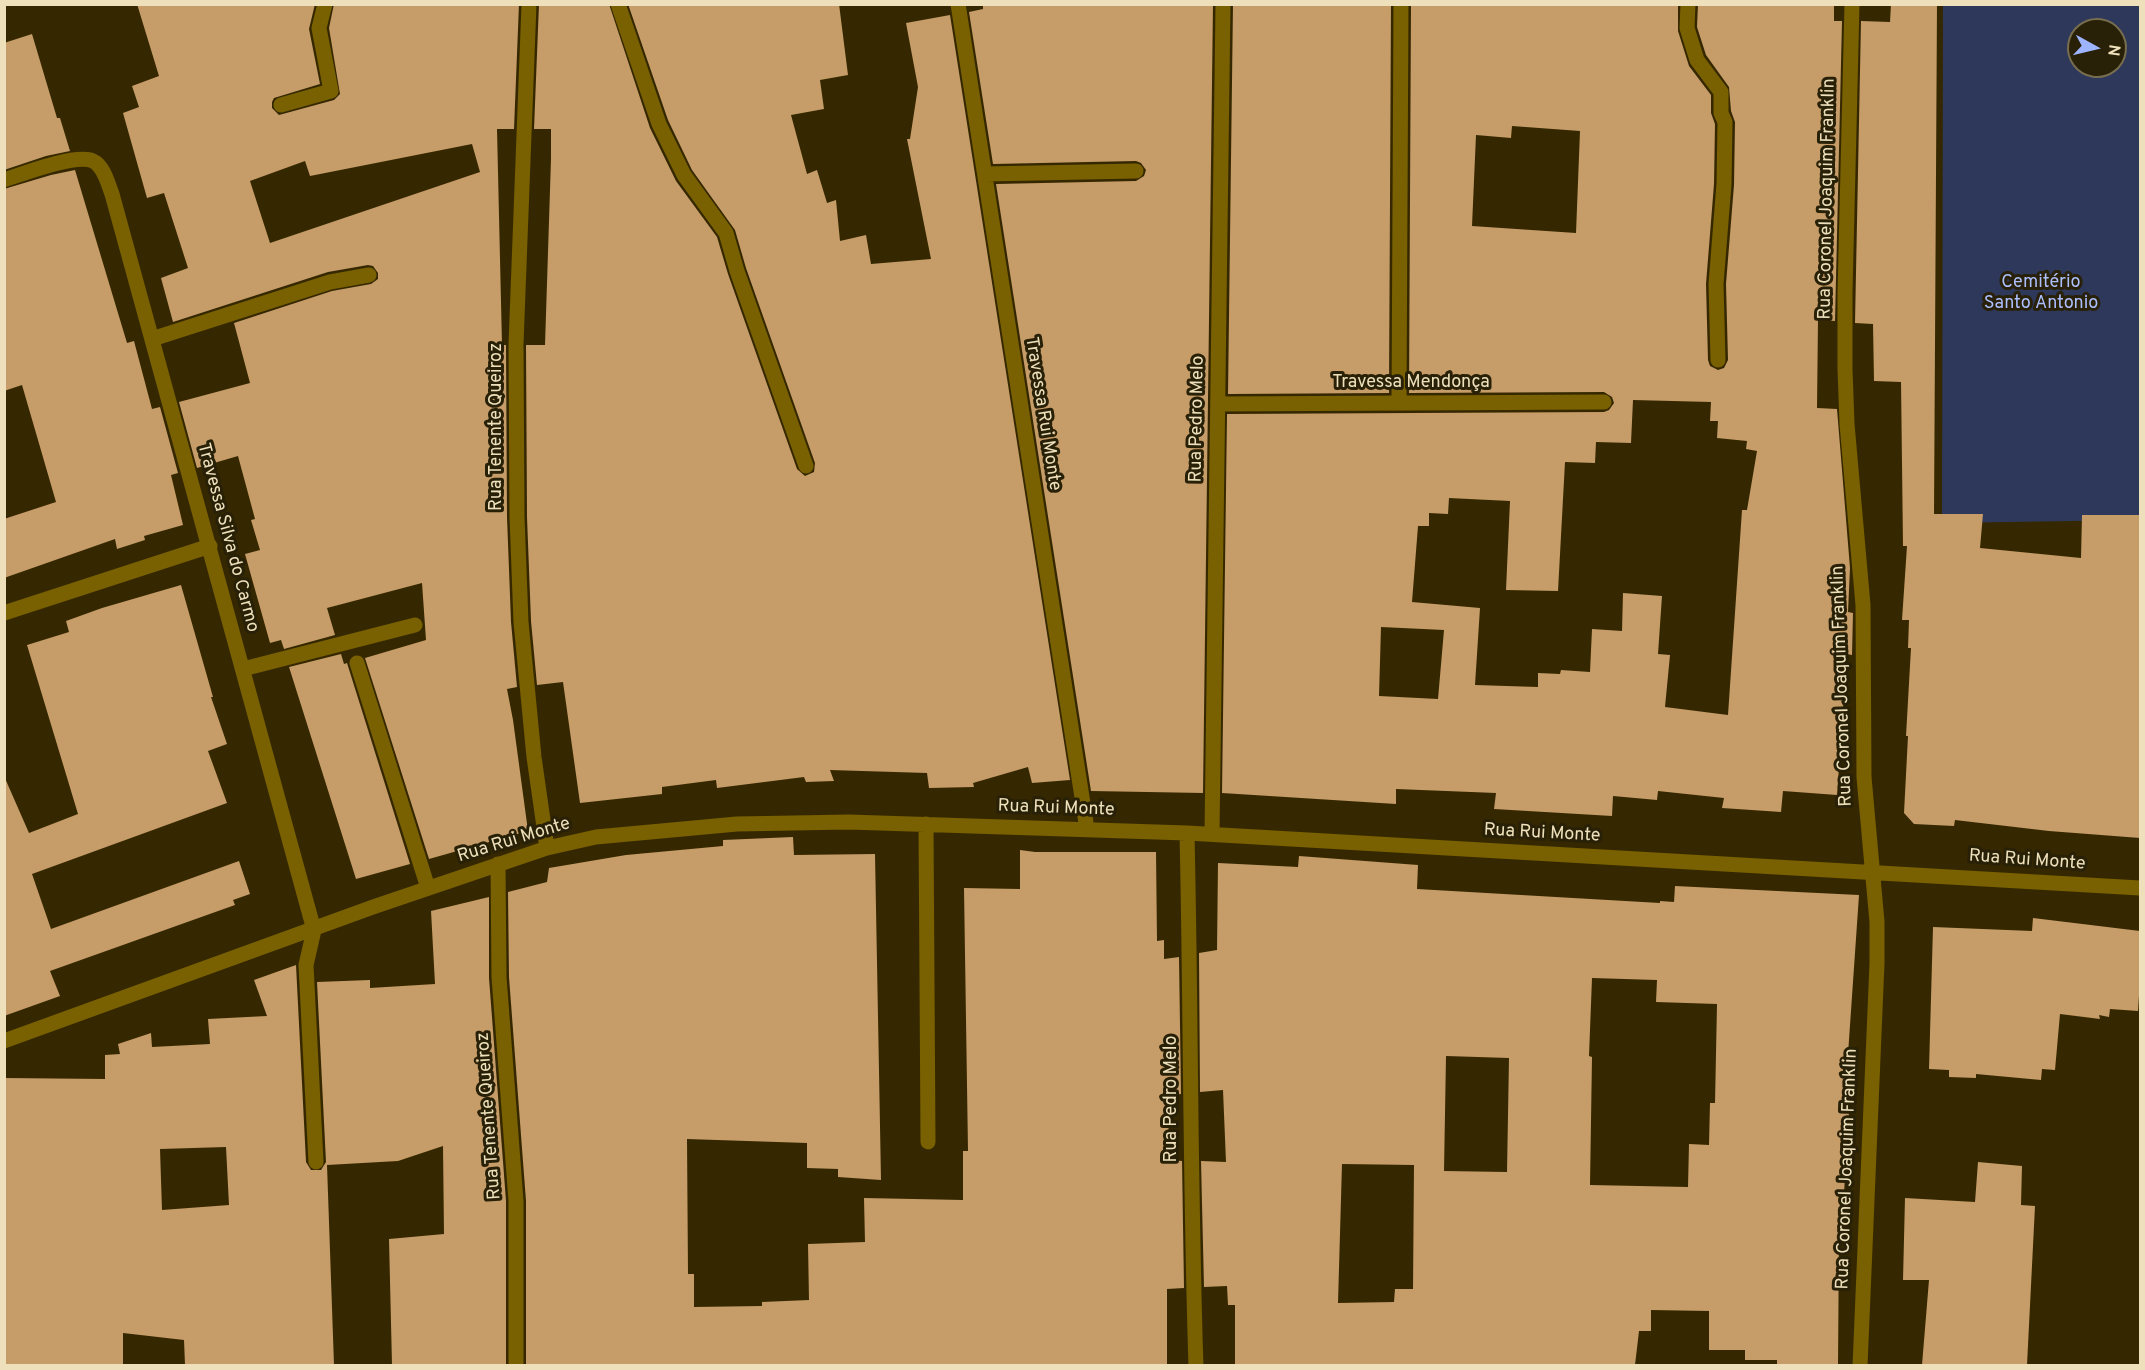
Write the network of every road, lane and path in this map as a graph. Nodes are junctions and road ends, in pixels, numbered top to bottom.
1 (325, 4) edge
2 (529, 4) edge
3 (618, 4) edge
4 (958, 4) edge
5 (1223, 4) edge
6 (1401, 4) edge
7 (1688, 4) edge
8 (1852, 4) edge
9 (281, 105) dead end
10 (1136, 171) dead end
11 (985, 174) junction
12 (4, 180) edge
13 (369, 275) dead end
14 (152, 339) junction
15 (1718, 360) dead end
16 (1604, 402) dead end
17 (1399, 403) junction
18 (1218, 404) junction
19 (806, 466) dead end
20 (210, 546) junction
21 (4, 613) edge
22 (415, 625) dead end
23 (357, 663) dead end
24 (243, 669) junction
25 (926, 824) junction
26 (1087, 829) junction
27 (1187, 833) junction
28 (1212, 834) junction
29 (547, 848) junction
30 (498, 864) junction
31 (1871, 871) junction
32 (428, 888) junction
33 (2140, 888) edge
34 (314, 930) junction
35 (4, 1041) edge
36 (928, 1142) dead end
37 (316, 1162) dead end
38 (516, 1365) edge
39 (1196, 1365) edge
40 (1860, 1365) edge

1 - 9 street
2 - 29 street, Rua Tenente Queiroz
3 - 19 street
4 - 11 street, Travessa Rui Monte
5 - 18 street, Rua Pedro Melo
6 - 17 street
7 - 15 street
8 - 31 street, Rua Coronel Joaquim Franklin
10 - 11 street
11 - 26 street, Travessa Rui Monte
12 - 14 street, Travessa Silva do Carmo
13 - 14 street
14 - 20 street, Travessa Silva do Carmo
16 - 17 street, Travessa Mendonça
17 - 18 street, Travessa Mendonça
18 - 28 street, Rua Pedro Melo
20 - 21 street
20 - 24 street, Travessa Silva do Carmo
22 - 24 street
23 - 32 street
24 - 34 street, Travessa Silva do Carmo
25 - 26 street, Rua Rui Monte
25 - 29 street, Rua Rui Monte
25 - 36 street
26 - 27 street, Rua Rui Monte
27 - 28 street, Rua Rui Monte
27 - 39 street, Rua Pedro Melo
28 - 31 street, Rua Rui Monte
29 - 30 street, Rua Rui Monte
30 - 32 street, Rua Rui Monte
30 - 38 street, Rua Tenente Queiroz
31 - 33 street, Rua Rui Monte
31 - 40 street, Rua Coronel Joaquim Franklin
32 - 34 street, Rua Rui Monte
34 - 35 street, Rua Rui Monte
34 - 37 street

